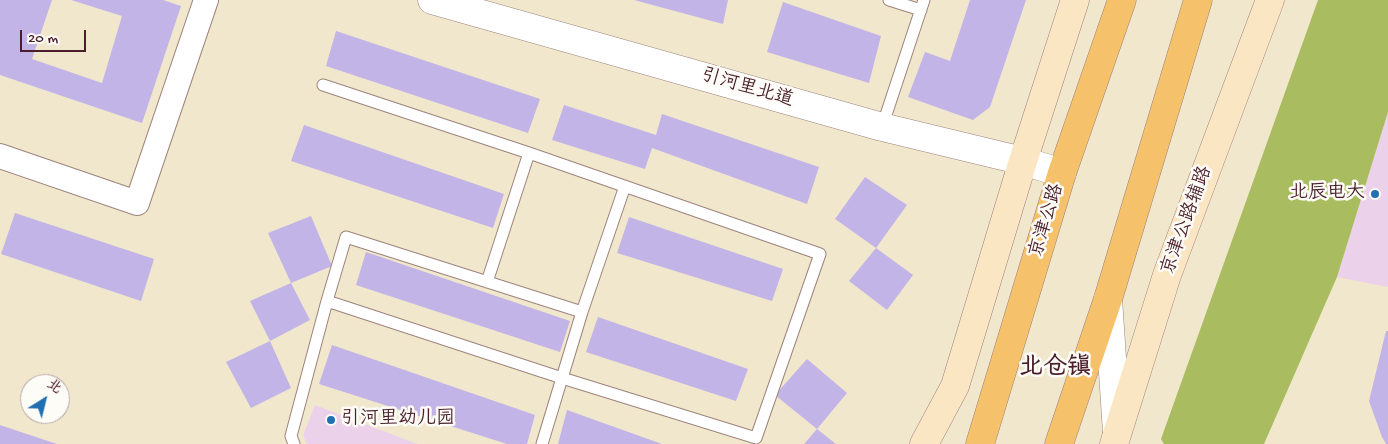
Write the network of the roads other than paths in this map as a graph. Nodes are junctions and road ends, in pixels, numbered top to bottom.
1 (206, 0) edge
2 (432, 0) edge
3 (889, 0) edge
4 (1075, 0) edge
5 (1122, 0) edge
6 (1198, 0) edge
7 (1270, 0) edge
8 (922, 5) edge
9 (323, 84) dead end
10 (882, 127) junction
11 (529, 153) junction
12 (0, 156) edge
13 (1023, 161) junction
14 (1062, 173) junction
15 (625, 186) junction
16 (487, 282) junction
17 (1108, 299) junction
18 (327, 301) junction
19 (582, 312) junction
20 (562, 378) junction
21 (1116, 438) edge
22 (294, 444) edge
23 (542, 444) edge
24 (924, 444) edge
25 (980, 444) edge
26 (1059, 444) edge

1 - 12 street
2 - 10 street, 引河里北道
3 - 8 lane
4 - 13 main road
5 - 14 highway, 京津公路
6 - 17 highway
7 - 21 main road, 京津公路辅路
8 - 10 lane
9 - 11 lane
10 - 13 street, 引河里北道
11 - 15 lane
11 - 16 lane
13 - 14 street, 引河里北道
13 - 24 main road
14 - 25 highway, 京津公路
15 - 19 lane
15 - 20 lane
16 - 18 lane
16 - 19 lane
17 - 21 street
17 - 26 highway
18 - 20 lane
18 - 22 lane
19 - 20 lane
20 - 23 lane

